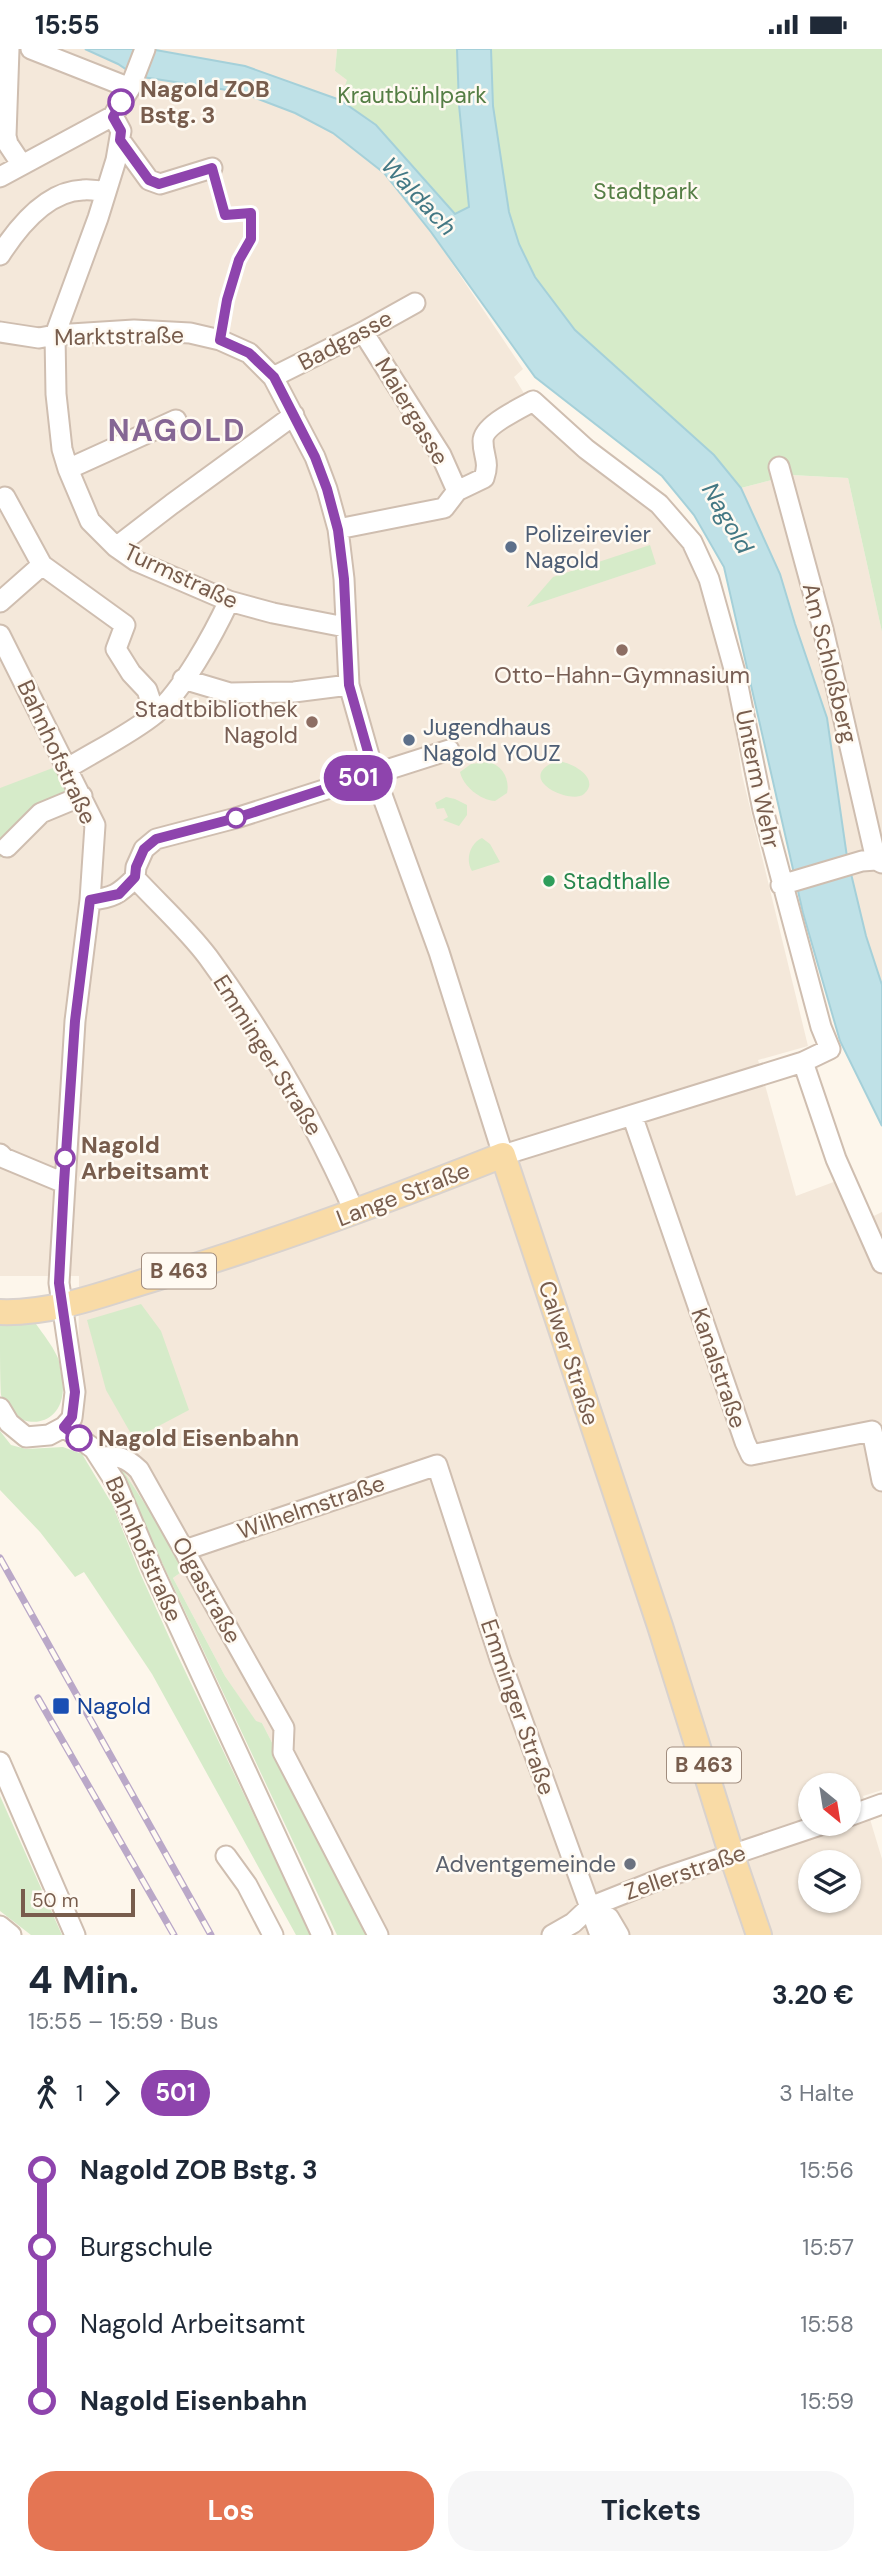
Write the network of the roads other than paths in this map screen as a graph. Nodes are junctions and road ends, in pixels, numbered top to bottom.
1 (31, 49) edge
2 (145, 49) edge
3 (9, 57) edge
4 (133, 82) junction
5 (113, 117) junction
6 (120, 140) junction
7 (22, 165) junction
8 (212, 168) dead end
9 (0, 177) edge
10 (105, 192) junction
11 (0, 255) edge
12 (415, 303) dead end
13 (0, 332) edge
14 (363, 332) junction
15 (55, 335) junction
16 (274, 377) junction
17 (294, 415) junction
18 (176, 420) dead end
19 (779, 467) dead end
20 (68, 469) junction
21 (457, 491) junction
22 (5, 497) dead end
23 (338, 530) junction
24 (117, 547) junction
25 (42, 565) junction
26 (229, 601) junction
27 (0, 602) edge
28 (345, 627) junction
29 (0, 635) edge
30 (6, 663) edge
31 (181, 682) junction
32 (349, 685) junction
33 (155, 714) junction
34 (449, 750) dead end
35 (68, 768) junction
36 (374, 773) junction
37 (82, 796) junction
38 (7, 847) dead end
39 (874, 861) edge
40 (135, 877) junction
41 (787, 883) junction
42 (90, 900) junction
43 (803, 1062) junction
44 (632, 1115) junction
45 (0, 1154) edge
46 (503, 1155) junction
47 (64, 1183) junction
48 (355, 1213) junction
49 (882, 1263) edge
50 (61, 1307) junction
51 (0, 1312) edge
52 (0, 1408) edge
53 (64, 1427) junction
54 (877, 1429) edge
55 (100, 1457) junction
56 (438, 1465) joint
57 (882, 1481) edge
58 (185, 1550) junction
59 (0, 1762) edge
60 (882, 1804) edge
61 (861, 1812) edge
62 (798, 1833) edge
63 (226, 1856) dead end
64 (732, 1856) junction
65 (590, 1907) junction
66 (0, 1926) edge
67 (11, 1935) edge
68 (75, 1935) edge
69 (273, 1935) edge
70 (322, 1935) edge
71 (378, 1935) edge
72 (552, 1935) edge
73 (600, 1935) edge
74 (619, 1935) edge
75 (759, 1935) edge

1 - 4 street
2 - 4 street
3 - 7 street
4 - 5 street
5 - 6 street
5 - 7 street
6 - 8 street
6 - 10 street
7 - 9 street
10 - 11 street
10 - 15 street
12 - 14 street, Badgasse
13 - 15 street, Marktstraße
14 - 16 street, Badgasse
14 - 21 street, Maiergasse
15 - 16 street, Marktstraße
15 - 20 street, Turmstraße
16 - 17 street, Marktstraße
17 - 23 street, Marktstraße
17 - 24 street
18 - 20 street
19 - 39 street, Am Schloßberg
20 - 24 street, Turmstraße
21 - 23 street
21 - 41 street, Unterm Wehr
22 - 25 street
23 - 28 street, Marktstraße
24 - 26 street, Turmstraße
25 - 27 street
25 - 33 street
26 - 28 street, Turmstraße
26 - 31 street
28 - 32 street, Marktstraße
29 - 30 street, Bahnhofstraße
30 - 35 street, Bahnhofstraße
31 - 32 street
31 - 33 street
32 - 36 street, Marktstraße
33 - 35 street
34 - 36 street
35 - 37 street, Bahnhofstraße
36 - 40 street
36 - 46 street, Calwer Straße
37 - 38 street
37 - 42 street, Bahnhofstraße
39 - 41 street
40 - 42 street
40 - 48 street, Emminger Straße
41 - 43 street, Unterm Wehr
42 - 47 street, Bahnhofstraße
43 - 44 street, Lange Straße
43 - 49 street
44 - 46 street, Lange Straße
44 - 54 street, Kanalstraße
45 - 47 street
46 - 48 main road, Lange Straße / B 463
46 - 64 main road, Calwer Straße / B 463
47 - 50 street, Bahnhofstraße
48 - 50 main road, Lange Straße / B 463
50 - 51 main road, Lange Straße / B 463
50 - 53 street, Bahnhofstraße
52 - 53 street
53 - 55 street, Bahnhofstraße
54 - 57 street, Kanalstraße
55 - 58 street, Olgastraße
55 - 70 street, Bahnhofstraße
56 - 58 street, Wilhelmstraße
56 - 65 street, Emminger Straße
58 - 71 street, Olgastraße
59 - 68 street
60 - 61 street
62 - 64 street, Zellerstraße
63 - 69 street
64 - 65 street, Zellerstraße
64 - 75 main road, Calwer Straße / B 463
65 - 72 street, Zellerstraße
65 - 73 street
65 - 74 street, Emminger Straße
66 - 67 street

